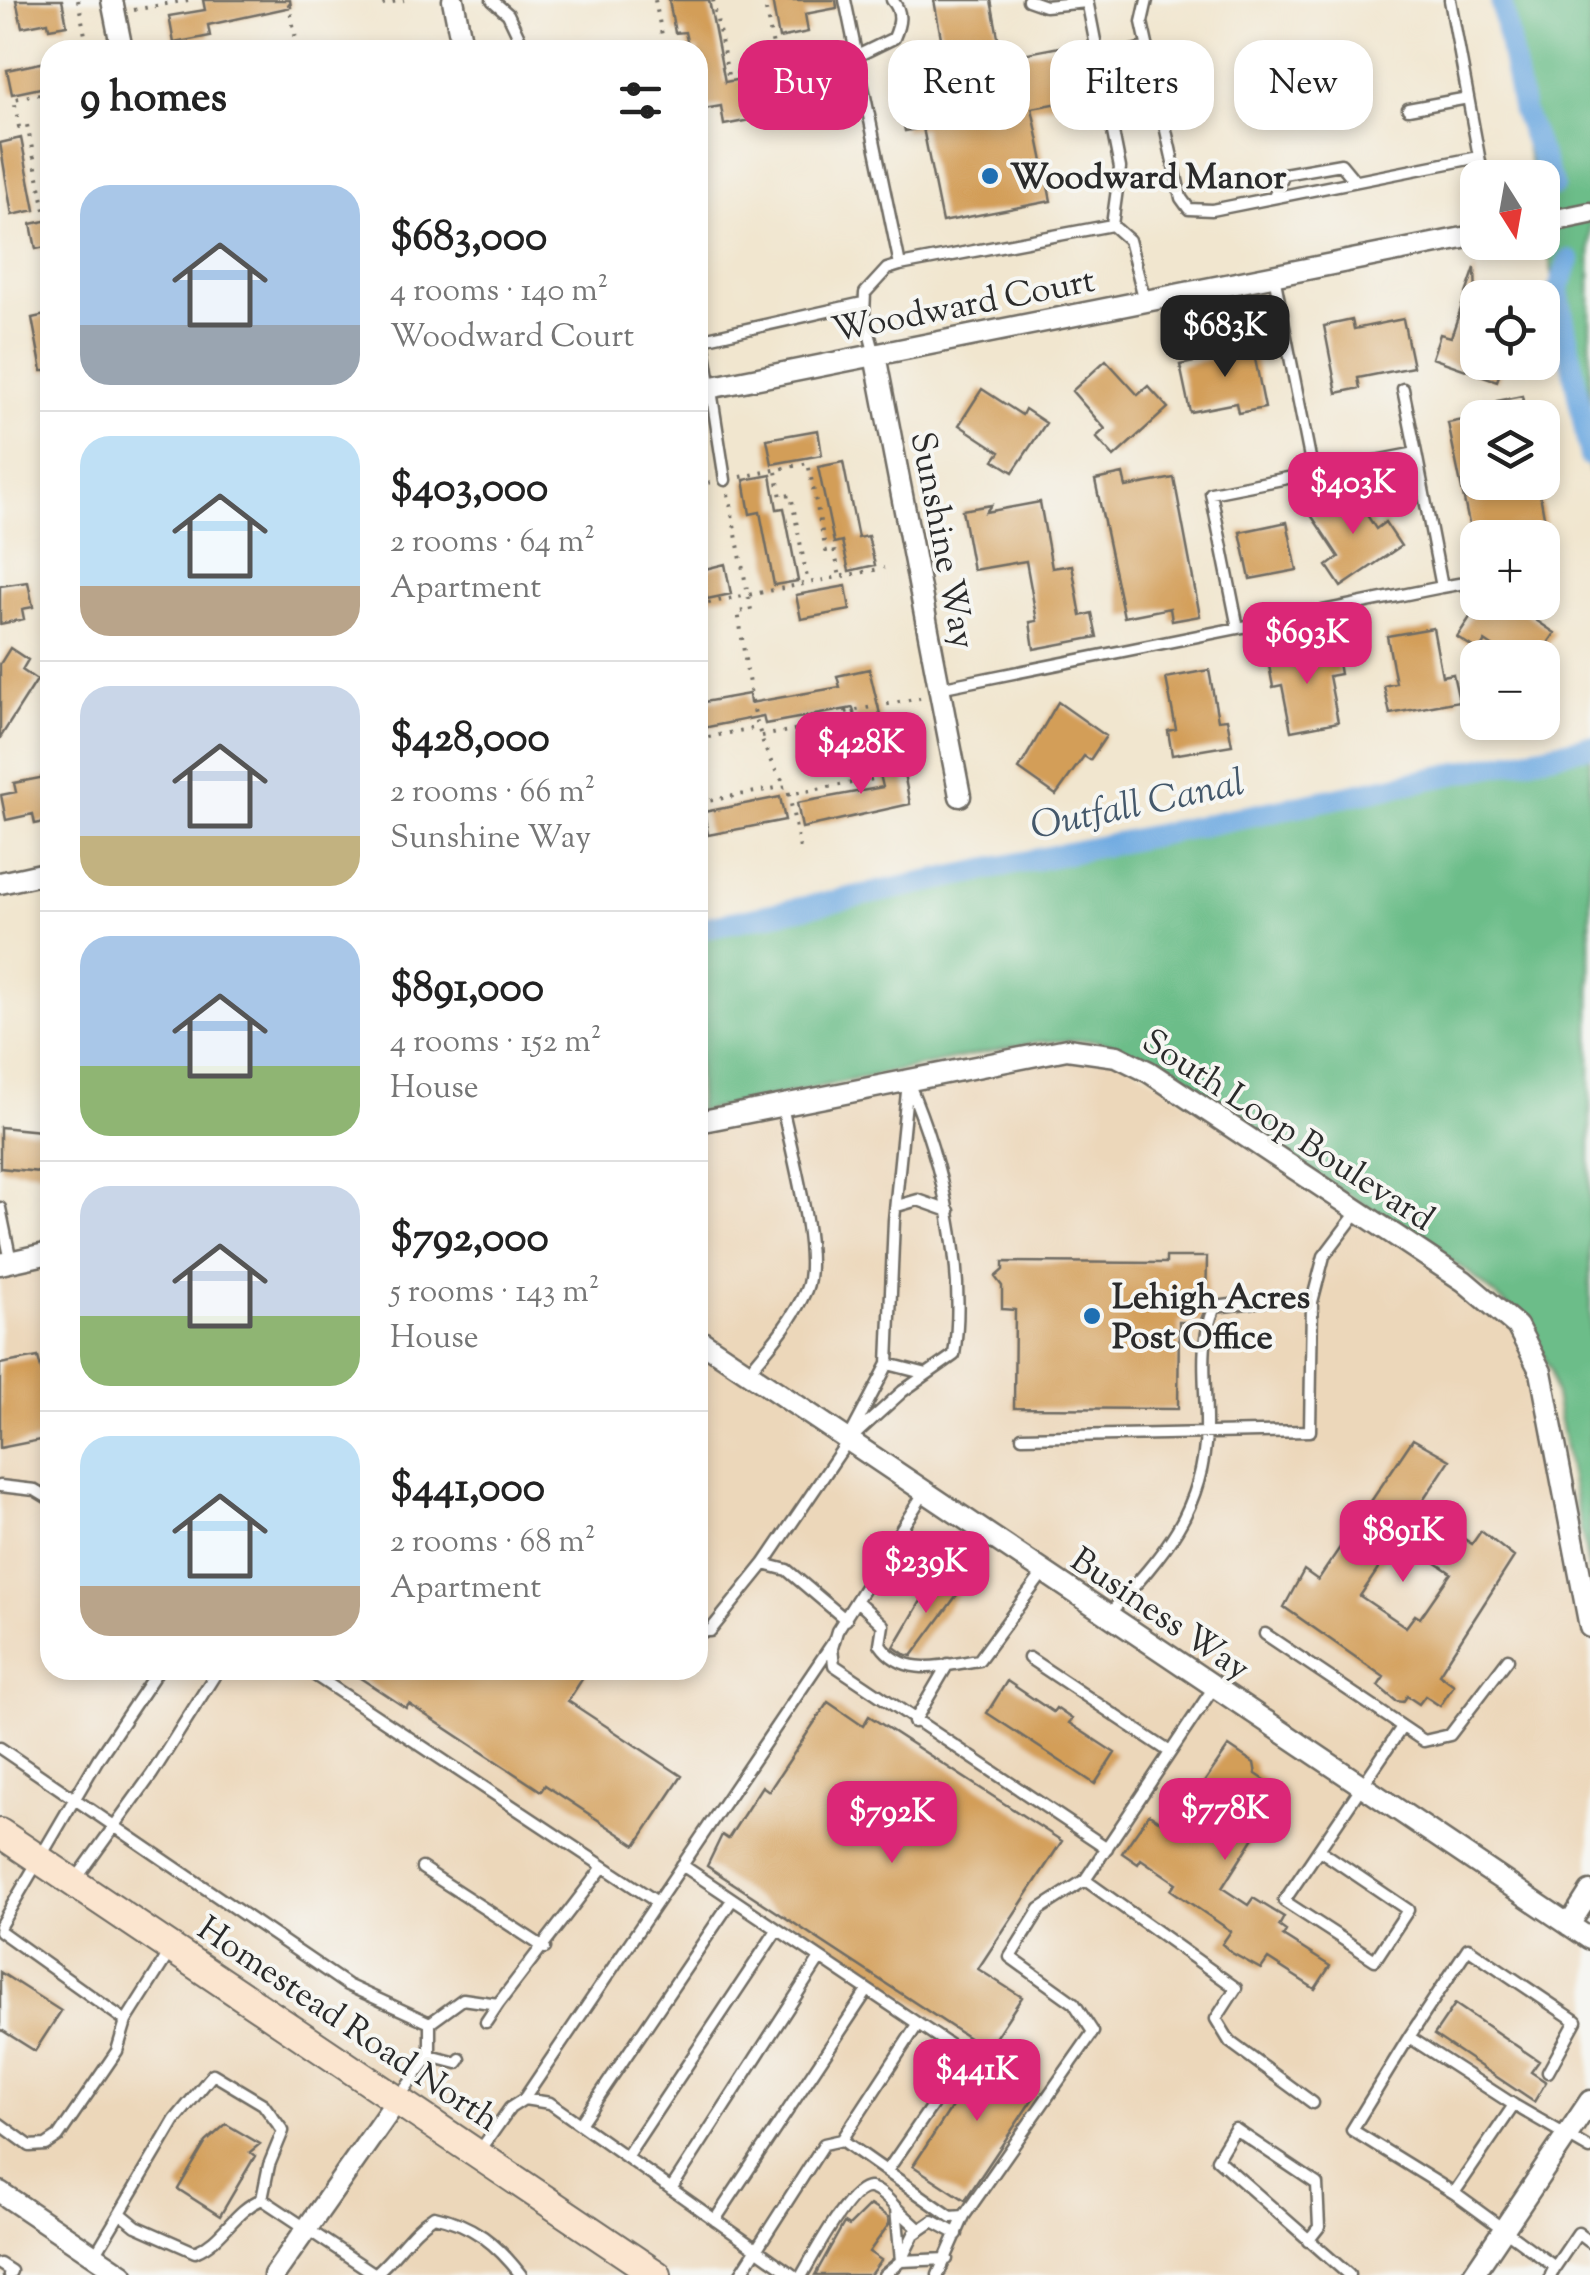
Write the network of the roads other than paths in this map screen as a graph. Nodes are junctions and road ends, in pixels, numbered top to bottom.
1 (453, 0) edge
2 (492, 0) edge
3 (845, 0) edge
4 (892, 0) edge
5 (1028, 0) edge
6 (1147, 0) edge
7 (1450, 0) edge
8 (1087, 1) edge
9 (114, 7) edge
10 (120, 40) edge
11 (461, 40) edge
12 (520, 40) edge
13 (854, 40) edge
14 (1095, 40) edge
15 (1146, 40) edge
16 (868, 51) edge
17 (1468, 98) junction
18 (868, 109) edge
19 (1408, 109) dead end
20 (1113, 130) edge
21 (1166, 130) edge
22 (1479, 157) junction
23 (1480, 160) edge
24 (1355, 182) junction
25 (1274, 198) junction
26 (1590, 213) edge
27 (1560, 219) edge
28 (1112, 225) junction
29 (1460, 239) edge
30 (900, 265) junction
31 (1274, 276) junction
32 (1145, 301) junction
33 (863, 303) junction
34 (708, 338) edge
35 (875, 354) junction
36 (708, 388) edge
37 (1404, 388) dead end
38 (708, 411) edge
39 (1416, 453) junction
40 (1313, 473) junction
41 (724, 480) road end
42 (1460, 584) edge
43 (1442, 587) junction
44 (1238, 628) junction
45 (939, 691) junction
46 (960, 796) dead end
47 (40, 874) edge
48 (0, 882) edge
49 (908, 1082) junction
50 (782, 1106) junction
51 (708, 1120) edge
52 (897, 1206) junction
53 (0, 1208) edge
54 (1358, 1210) junction
55 (948, 1211) junction
56 (40, 1255) edge
57 (6, 1262) edge
58 (1312, 1302) junction
59 (708, 1346) edge
60 (888, 1364) junction
61 (747, 1374) junction
62 (927, 1374) junction
63 (1206, 1432) junction
64 (1022, 1437) dead end
65 (847, 1442) junction
66 (0, 1486) edge
67 (40, 1493) edge
68 (924, 1494) junction
69 (764, 1564) junction
70 (1043, 1573) junction
71 (858, 1602) junction
72 (1107, 1616) junction
73 (846, 1620) junction
74 (1590, 1627) edge
75 (708, 1630) edge
76 (1265, 1634) dead end
77 (834, 1641) junction
78 (1029, 1658) dead end
79 (1508, 1659) dead end
80 (948, 1664) junction
81 (152, 1680) edge
82 (211, 1680) edge
83 (323, 1680) edge
84 (1214, 1687) junction
85 (914, 1722) junction
86 (1402, 1727) junction
87 (0, 1748) edge
88 (1170, 1752) junction
89 (1361, 1786) junction
90 (76, 1797) junction
91 (114, 1826) junction
92 (0, 1834) edge
93 (1107, 1848) junction
94 (1321, 1851) junction
95 (40, 1860) junction
96 (682, 1865) junction
97 (604, 1867) junction
98 (422, 1868) dead end
99 (1085, 1880) junction
100 (73, 1883) junction
101 (1590, 1892) edge
102 (732, 1900) junction
103 (657, 1902) junction
104 (1569, 1925) junction
105 (0, 1928) edge
106 (777, 1930) junction
107 (1590, 1938) edge
108 (545, 1948) junction
109 (172, 1950) junction
110 (820, 1960) junction
111 (867, 1991) junction
112 (498, 2004) junction
113 (126, 2021) junction
114 (486, 2022) dead end
115 (430, 2023) junction
116 (918, 2024) junction
117 (1409, 2038) junction
118 (430, 2056) junction
119 (460, 2059) dead end
120 (1548, 2072) dead end
121 (398, 2099) junction
122 (524, 2100) junction
123 (1590, 2101) edge
124 (1313, 2103) dead end
125 (1514, 2104) junction
126 (0, 2124) edge
127 (580, 2124) junction
128 (1568, 2134) junction
129 (842, 2140) junction
130 (1590, 2149) edge
131 (478, 2154) junction
132 (626, 2157) junction
133 (886, 2171) junction
134 (671, 2189) junction
135 (0, 2192) edge
136 (1454, 2192) junction
137 (262, 2199) junction
138 (896, 2208) junction
139 (120, 2213) junction
140 (964, 2216) junction
141 (715, 2220) junction
142 (304, 2229) junction
143 (920, 2230) junction
144 (1503, 2230) junction
145 (957, 2234) junction
146 (1308, 2241) junction
147 (1590, 2242) edge
148 (756, 2250) junction
149 (94, 2256) junction
150 (947, 2259) junction
151 (901, 2261) junction
152 (0, 2264) edge
153 (1553, 2271) edge
154 (8, 2275) edge
155 (123, 2275) edge
156 (274, 2275) edge
157 (375, 2275) edge
158 (521, 2275) edge
159 (656, 2275) edge
160 (740, 2275) edge
161 (793, 2275) edge
162 (802, 2275) edge
163 (884, 2275) edge
164 (938, 2275) edge
165 (1349, 2275) edge
166 (1473, 2275) edge

1 - 11 street
2 - 12 lane
3 - 13 lane
4 - 16 lane
5 - 8 lane
6 - 15 lane
7 - 17 lane
8 - 14 lane
9 - 10 street
17 - 19 lane
17 - 22 lane
18 - 30 lane
20 - 28 lane
21 - 25 lane
22 - 23 lane
22 - 24 lane
24 - 25 lane
24 - 25 lane
26 - 27 street
28 - 30 lane
28 - 32 lane
29 - 31 street, Woodward Court
30 - 33 lane
31 - 32 street, Woodward Court
31 - 40 lane
32 - 35 street, Woodward Court
33 - 34 lane
33 - 35 lane
35 - 36 street, Woodward Court
35 - 45 street, Sunshine Way
37 - 39 lane
38 - 41 lane
39 - 40 lane
39 - 43 lane
40 - 44 lane
42 - 43 lane
43 - 44 lane
44 - 45 lane
45 - 46 street, Sunshine Way
47 - 48 street
49 - 50 street, South Loop Boulevard
49 - 52 lane
49 - 54 street, South Loop Boulevard
49 - 55 lane
50 - 51 street, South Loop Boulevard
50 - 61 lane
52 - 55 lane
52 - 60 lane
53 - 57 lane
54 - 58 lane
54 - 74 street, South Loop Boulevard
55 - 62 lane
56 - 57 street
58 - 63 lane
58 - 63 lane
59 - 61 street, Business Way
60 - 62 lane
60 - 65 lane
61 - 65 street, Business Way
62 - 65 lane
63 - 64 lane
63 - 72 lane
65 - 68 street, Business Way
65 - 69 lane
66 - 67 lane
68 - 70 street, Business Way
68 - 71 lane
69 - 73 lane
69 - 75 lane
70 - 72 street, Business Way
70 - 80 lane
71 - 73 lane
71 - 80 lane
72 - 84 street, Business Way
73 - 77 lane
76 - 86 lane
77 - 85 lane
77 - 96 lane
78 - 88 lane
79 - 86 lane
80 - 85 lane
81 - 90 lane
82 - 91 lane
83 - 97 lane
84 - 88 lane
84 - 89 street, Business Way
85 - 93 lane
86 - 89 lane
87 - 90 lane
88 - 93 lane
89 - 94 lane
89 - 104 street, Business Way
90 - 91 lane
90 - 95 lane
91 - 100 lane
91 - 115 lane
92 - 95 main road, Homestead Road North
93 - 99 lane
94 - 94 lane
95 - 100 main road, Homestead Road North
95 - 105 lane
96 - 102 lane
96 - 103 lane
97 - 103 lane
97 - 108 lane
98 - 108 lane
99 - 124 lane
99 - 140 lane
100 - 109 main road, Homestead Road North
101 - 104 street
102 - 106 lane
102 - 127 lane
103 - 122 lane
104 - 107 street, Business Way
105 - 113 lane
106 - 110 lane
106 - 132 lane
108 - 112 lane
109 - 113 lane
109 - 121 main road, Homestead Road North
110 - 111 lane
110 - 134 lane
111 - 116 lane
111 - 141 lane
112 - 114 lane
112 - 115 lane
113 - 126 lane
115 - 118 lane
116 - 129 lane
116 - 133 lane
117 - 120 lane
117 - 125 lane
117 - 136 lane
118 - 119 lane
118 - 121 lane
121 - 131 main road, Homestead Road North
121 - 142 street
122 - 127 lane
122 - 131 lane
123 - 128 street
125 - 128 lane
125 - 136 lane
127 - 132 lane
128 - 130 lane
128 - 144 street
129 - 133 lane
129 - 148 lane
131 - 159 main road, Homestead Road North
132 - 134 lane
133 - 140 lane
134 - 141 lane
135 - 149 street
136 - 144 lane
137 - 139 lane
137 - 139 lane
137 - 142 lane
138 - 143 lane
138 - 151 lane
138 - 162 lane
139 - 149 lane
140 - 145 lane
141 - 148 lane
142 - 156 street
142 - 157 lane
143 - 145 lane
143 - 151 lane
144 - 153 lane
144 - 166 street
145 - 150 lane
146 - 146 lane
146 - 165 lane
147 - 153 lane
148 - 160 lane
148 - 161 lane
149 - 155 street
150 - 151 lane
150 - 164 lane
151 - 163 lane
152 - 154 lane
157 - 158 lane

